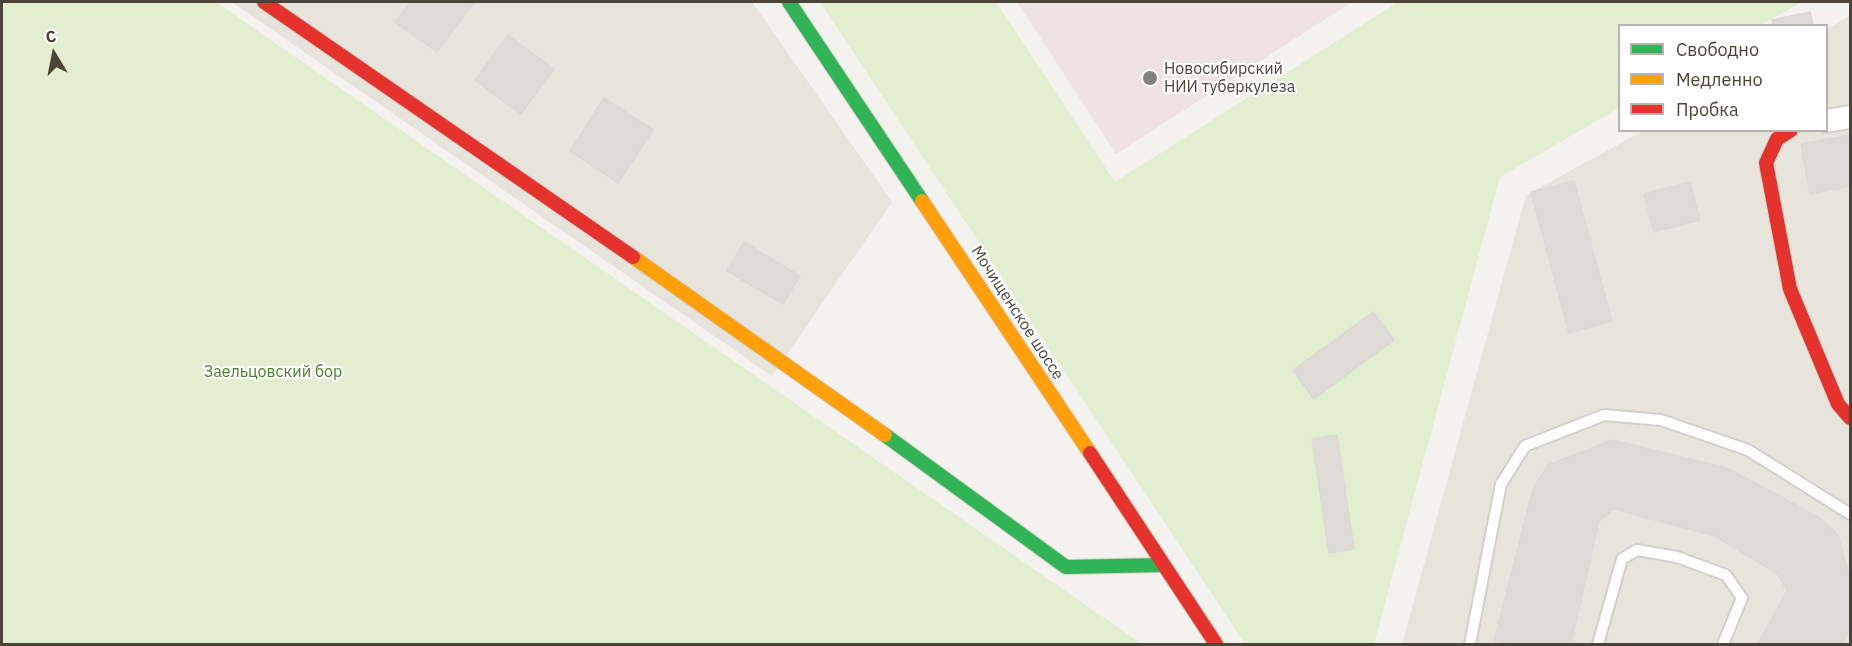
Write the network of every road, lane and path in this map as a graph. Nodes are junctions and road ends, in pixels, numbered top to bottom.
1 (264, 2) edge
2 (789, 2) edge
3 (1851, 117) edge
4 (1828, 121) edge
5 (1788, 132) edge
6 (1851, 418) edge
7 (1851, 514) edge
8 (1163, 565) junction
9 (1216, 645) edge
10 (1470, 645) edge
11 (1598, 645) edge
12 (1723, 645) edge

1 - 8 street
2 - 8 street, Мочищенское шоссе
3 - 4 street
5 - 6 street
7 - 10 lane
8 - 9 street, Мочищенское шоссе
11 - 12 lane

